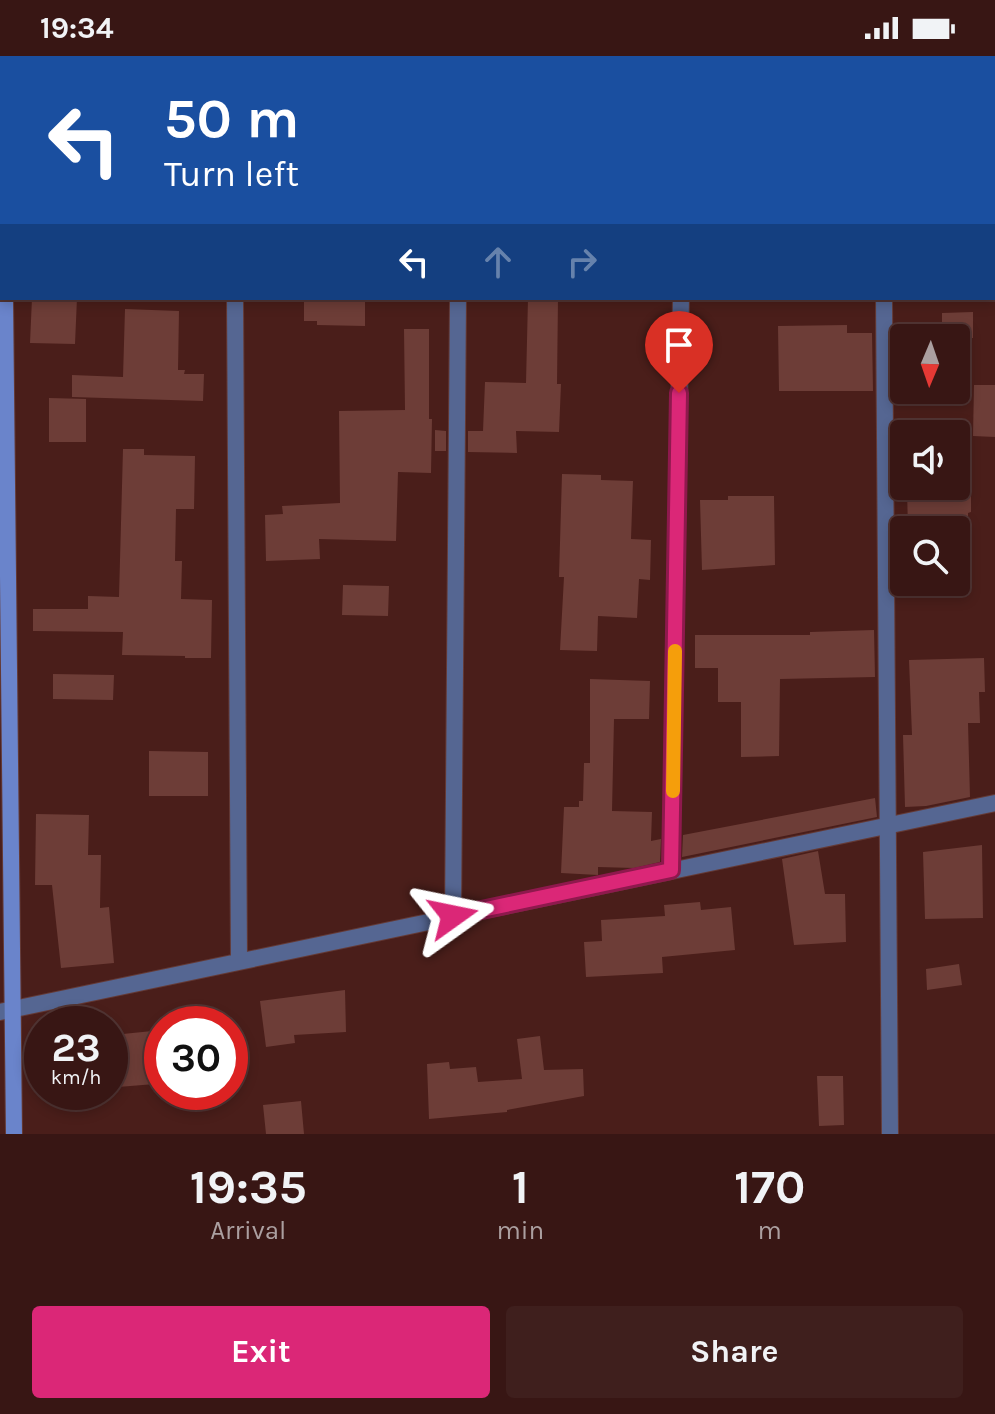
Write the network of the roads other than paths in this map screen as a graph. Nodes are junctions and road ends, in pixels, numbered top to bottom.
1 (5, 300) edge
2 (235, 300) edge
3 (458, 300) edge
4 (681, 300) edge
5 (884, 300) edge
6 (995, 803) edge
7 (887, 825) junction
8 (671, 870) junction
9 (453, 916) junction
10 (239, 962) junction
11 (6, 1011) edge
12 (14, 1134) edge
13 (890, 1134) edge

1 - 11 main road
2 - 10 street
3 - 9 street
4 - 8 street
5 - 7 street
6 - 7 street
7 - 8 street
7 - 13 street
8 - 9 street
9 - 10 street
10 - 11 street
11 - 12 main road

